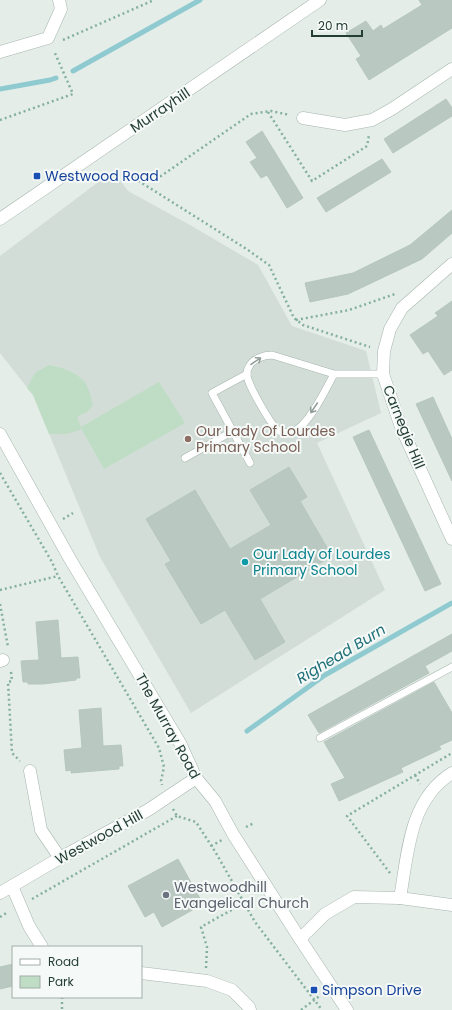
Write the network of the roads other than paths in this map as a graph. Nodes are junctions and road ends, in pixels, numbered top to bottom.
1 (59, 0) edge
2 (320, 0) edge
3 (0, 52) edge
4 (452, 69) edge
5 (303, 118) road end
6 (0, 219) edge
7 (452, 264) edge
8 (247, 374) junction
9 (334, 374) junction
10 (383, 374) junction
11 (233, 431) junction
12 (0, 434) edge
13 (185, 458) dead end
14 (250, 463) dead end
15 (452, 539) edge
16 (452, 667) edge
17 (320, 738) dead end
18 (30, 771) road end
19 (452, 773) edge
20 (196, 778) junction
21 (60, 858) junction
22 (12, 886) junction
23 (0, 893) edge
24 (400, 898) junction
25 (452, 904) edge
26 (300, 939) junction
27 (41, 946) edge
28 (142, 973) edge
29 (250, 1010) edge
30 (347, 1010) edge

1 - 3 street
2 - 6 street, Murrayhill
4 - 5 street
7 - 10 street, Carnegie Hill
8 -> 9 lane
9 -> 8 lane
8 - 11 lane
9 - 10 lane
10 - 15 street, Carnegie Hill
11 - 13 lane
11 - 14 lane
12 - 20 street, The Murray Road
16 - 17 lane
18 - 21 street
19 - 24 street
20 - 21 street, Westwood Hill
20 - 26 street, The Murray Road
21 - 22 street, Westwood Hill
22 - 23 street, Westwood Hill
22 - 27 street
24 - 25 street
24 - 26 street
26 - 30 street, The Murray Road
28 - 29 street

